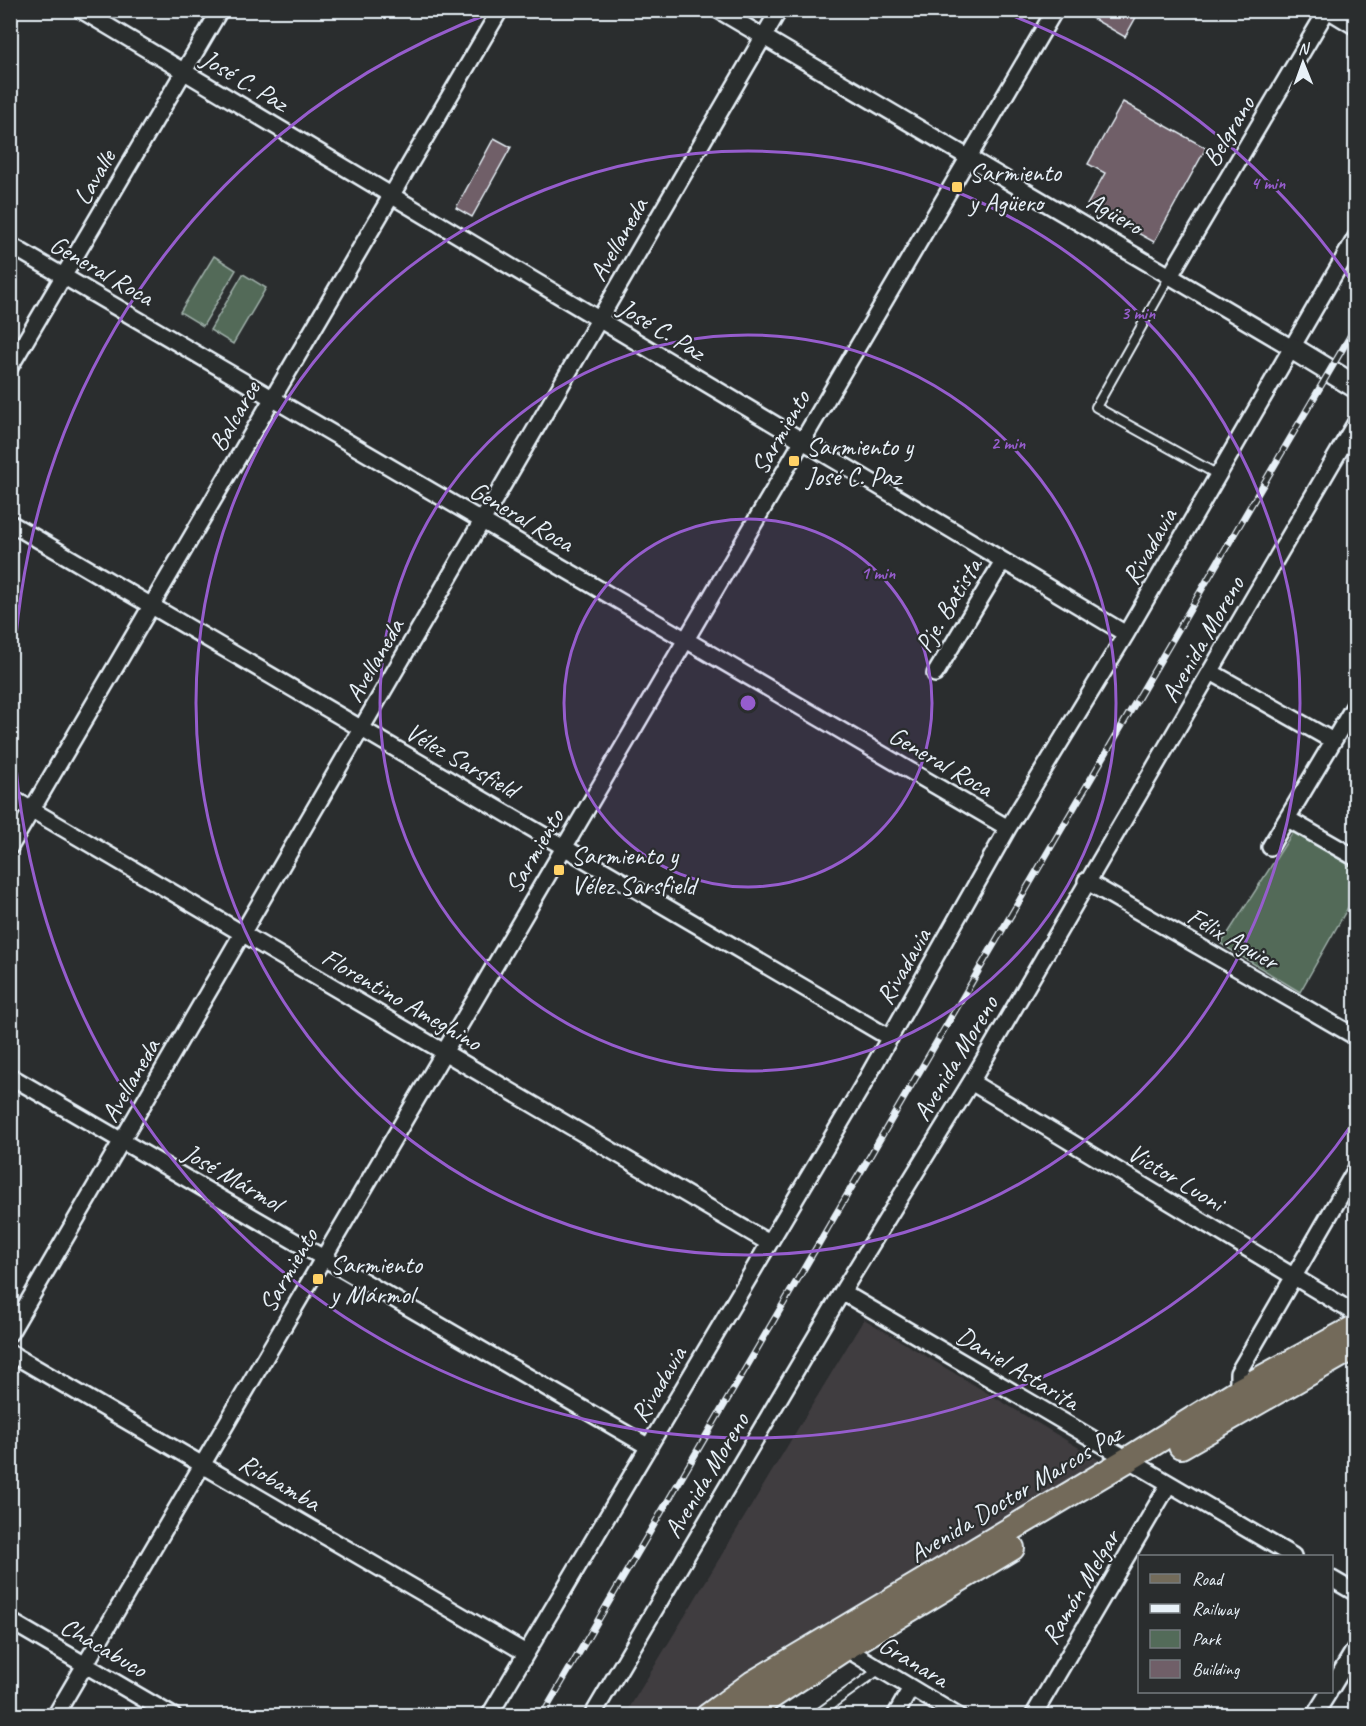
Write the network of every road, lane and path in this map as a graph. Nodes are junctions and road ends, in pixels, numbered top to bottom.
1 (81, 10) edge
2 (220, 10) edge
3 (500, 10) edge
4 (718, 10) edge
5 (779, 10) edge
6 (1055, 10) edge
7 (1327, 10) edge
8 (1356, 27) edge
9 (764, 38) junction
10 (184, 72) junction
11 (968, 158) junction
12 (391, 196) junction
13 (1356, 237) edge
14 (10, 245) edge
15 (64, 276) junction
16 (1170, 276) junction
17 (599, 320) junction
18 (1292, 348) junction
19 (10, 367) edge
20 (1356, 387) edge
21 (273, 398) junction
22 (1356, 422) edge
23 (802, 441) junction
24 (1218, 475) junction
25 (483, 521) junction
26 (10, 523) edge
27 (1003, 561) junction
28 (151, 606) junction
29 (1126, 634) junction
30 (686, 640) junction
31 (1211, 672) junction
32 (935, 674) dead end
33 (1356, 703) edge
34 (362, 729) junction
35 (1333, 741) junction
36 (10, 797) edge
37 (32, 810) junction
38 (1288, 819) junction
39 (1008, 828) junction
40 (10, 847) edge
41 (1270, 847) dead end
42 (564, 848) junction
43 (1356, 858) edge
44 (1086, 881) junction
45 (243, 933) junction
46 (1356, 1037) edge
47 (890, 1038) junction
48 (444, 1052) junction
49 (10, 1076) edge
50 (970, 1082) junction
51 (122, 1141) junction
52 (1356, 1169) edge
53 (769, 1243) junction
54 (323, 1258) junction
55 (1293, 1275) junction
56 (842, 1292) junction
57 (1356, 1314) edge
58 (1356, 1327) edge
59 (10, 1333) edge
60 (1356, 1347) edge
61 (10, 1353) edge
62 (1238, 1391) junction
63 (648, 1447) junction
64 (202, 1465) junction
65 (1135, 1465) junction
66 (1169, 1484) junction
67 (1290, 1555) edge
68 (1333, 1580) edge
69 (1356, 1593) edge
70 (10, 1621) edge
71 (1356, 1647) edge
72 (845, 1648) junction
73 (526, 1653) junction
74 (85, 1664) junction
75 (880, 1669) junction
76 (1333, 1685) edge
77 (911, 1688) junction
78 (1328, 1693) edge
79 (55, 1716) edge
80 (173, 1716) edge
81 (489, 1716) edge
82 (592, 1716) edge
83 (708, 1716) edge
84 (741, 1716) edge
85 (815, 1716) edge
86 (895, 1716) edge
87 (958, 1716) edge
88 (1033, 1716) edge
89 (1314, 1716) edge

1 - 10 street, José C. Paz
2 - 10 street, Lavalle
3 - 12 street, Balcarce
4 - 9 street, Agüero
5 - 9 street, Avellaneda
6 - 11 street, Sarmiento
7 - 8 street
7 - 16 street, Belgrano
9 - 11 street, Agüero
9 - 17 street, Avellaneda
10 - 12 street, José C. Paz
10 - 15 street, Lavalle
11 - 16 street, Agüero
11 - 23 street, Sarmiento
12 - 17 street, José C. Paz
12 - 21 street, Balcarce
13 - 18 street, Rivadavia
14 - 15 street, General Roca
15 - 19 street, Lavalle
15 - 21 street, General Roca
16 - 18 street, Agüero
16 - 24 lane
17 - 23 street, José C. Paz
17 - 25 street, Avellaneda
18 - 20 street, Agüero
18 - 24 street, Rivadavia
21 - 25 street, General Roca
21 - 28 street, Balcarce
22 - 31 street, Avenida Moreno
23 - 27 street, José C. Paz
23 - 30 street, Sarmiento
24 - 29 street, Rivadavia
25 - 30 street, General Roca
25 - 34 street, Avellaneda
26 - 28 street, Vélez Sarsfield
27 - 29 street, José C. Paz
27 - 32 street, Pje. Batista
28 - 34 street, Vélez Sarsfield
28 - 37 street, Balcarce
29 - 39 street, Rivadavia
30 - 39 street, General Roca
30 - 42 street, Sarmiento
31 - 35 street
31 - 44 street, Avenida Moreno
33 - 35 street
34 - 42 street, Vélez Sarsfield
34 - 45 street, Avellaneda
35 - 38 street
36 - 37 street, Florentino Ameghino
37 - 40 street, Balcarce
37 - 45 street, Florentino Ameghino
38 - 41 street
38 - 43 street
39 - 47 street, Rivadavia
42 - 47 street, Vélez Sarsfield
42 - 48 street, Sarmiento
44 - 46 street, Félix Aguier
44 - 50 street, Avenida Moreno
45 - 48 street, Florentino Ameghino
45 - 51 street, Avellaneda
47 - 53 street, Rivadavia
48 - 53 street, Florentino Ameghino
48 - 54 street, Sarmiento
49 - 51 street, José Mármol
50 - 55 street, Victor Luoni
50 - 56 street, Avenida Moreno
51 - 54 street, José Mármol
51 - 59 street, Avellaneda
52 - 55 street
53 - 63 street, Rivadavia
54 - 63 street, José Mármol
54 - 64 street, Sarmiento
55 - 57 street, Victor Luoni
55 - 62 street
56 - 65 street, Daniel Astarita
56 - 82 street, Avenida Moreno
58 - 62 main road, Avenida Doctor Marcos Paz
60 - 65 main road, Avenida Doctor Marcos Paz
61 - 64 street, Riobamba
62 - 65 main road, Avenida Doctor Marcos Paz
63 - 73 street, Rivadavia
64 - 73 street, Riobamba
64 - 74 street, Sarmiento
65 - 66 street, Daniel Astarita
65 - 72 main road, Avenida Doctor Marcos Paz
65 - 83 main road, Avenida Doctor Marcos Paz
66 - 67 street, Daniel Astarita
66 - 88 street, Ramón Melgar
68 - 69 street
70 - 74 street, Chacabuco
71 - 76 street
72 - 75 street, Granara
72 - 84 main road, Avenida Doctor Marcos Paz
73 - 81 street, Rivadavia
74 - 79 street, Sarmiento
74 - 80 street, Chacabuco
75 - 77 street, Granara
75 - 85 lane
77 - 86 street
77 - 87 street, Granara
78 - 89 street

